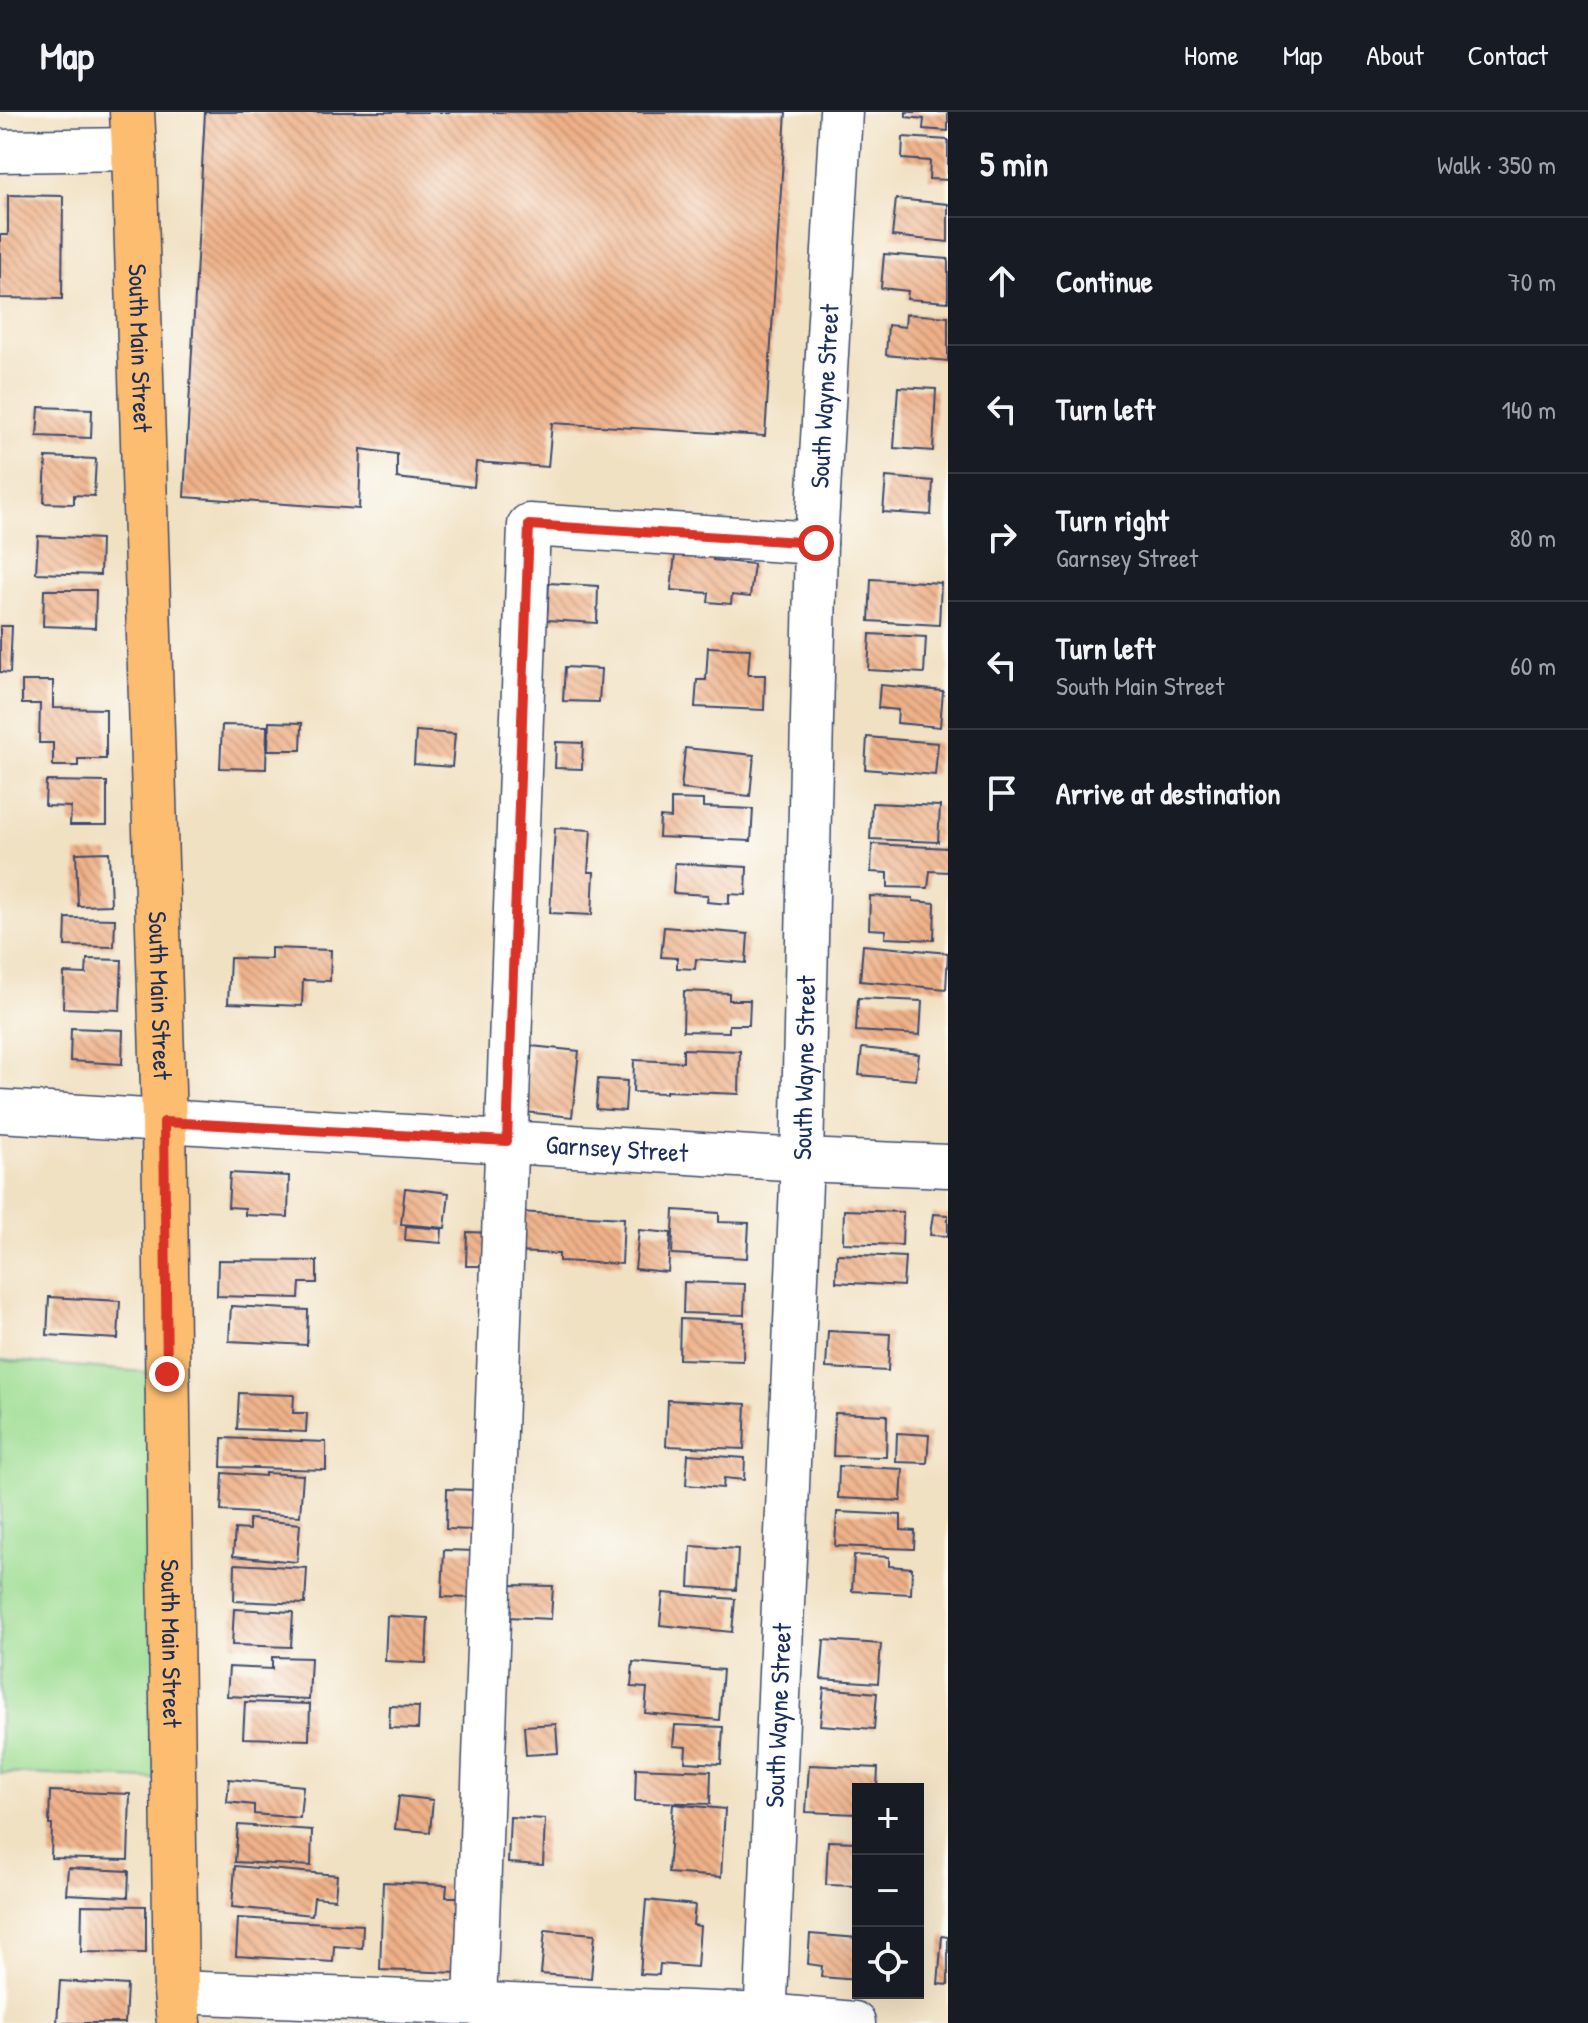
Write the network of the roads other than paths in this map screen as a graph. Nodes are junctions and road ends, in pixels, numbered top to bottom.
1 (841, 112) edge
2 (133, 130) edge
3 (0, 151) edge
4 (816, 543) junction
5 (0, 1111) edge
6 (164, 1122) junction
7 (507, 1141) junction
8 (802, 1160) junction
9 (948, 1166) edge
10 (475, 2004) junction
11 (178, 2008) edge
12 (766, 2019) edge
13 (854, 2023) edge

1 - 4 street, South Wayne Street
2 - 3 street
2 - 6 main road, South Main Street
4 - 7 street
4 - 8 street, South Wayne Street
5 - 6 street, Garnsey Street
6 - 7 street, Garnsey Street
6 - 11 main road, South Main Street
7 - 8 street, Garnsey Street
7 - 10 street
8 - 9 street, Garnsey Street
8 - 12 street, South Wayne Street
10 - 11 street
10 - 12 street
12 - 13 street

